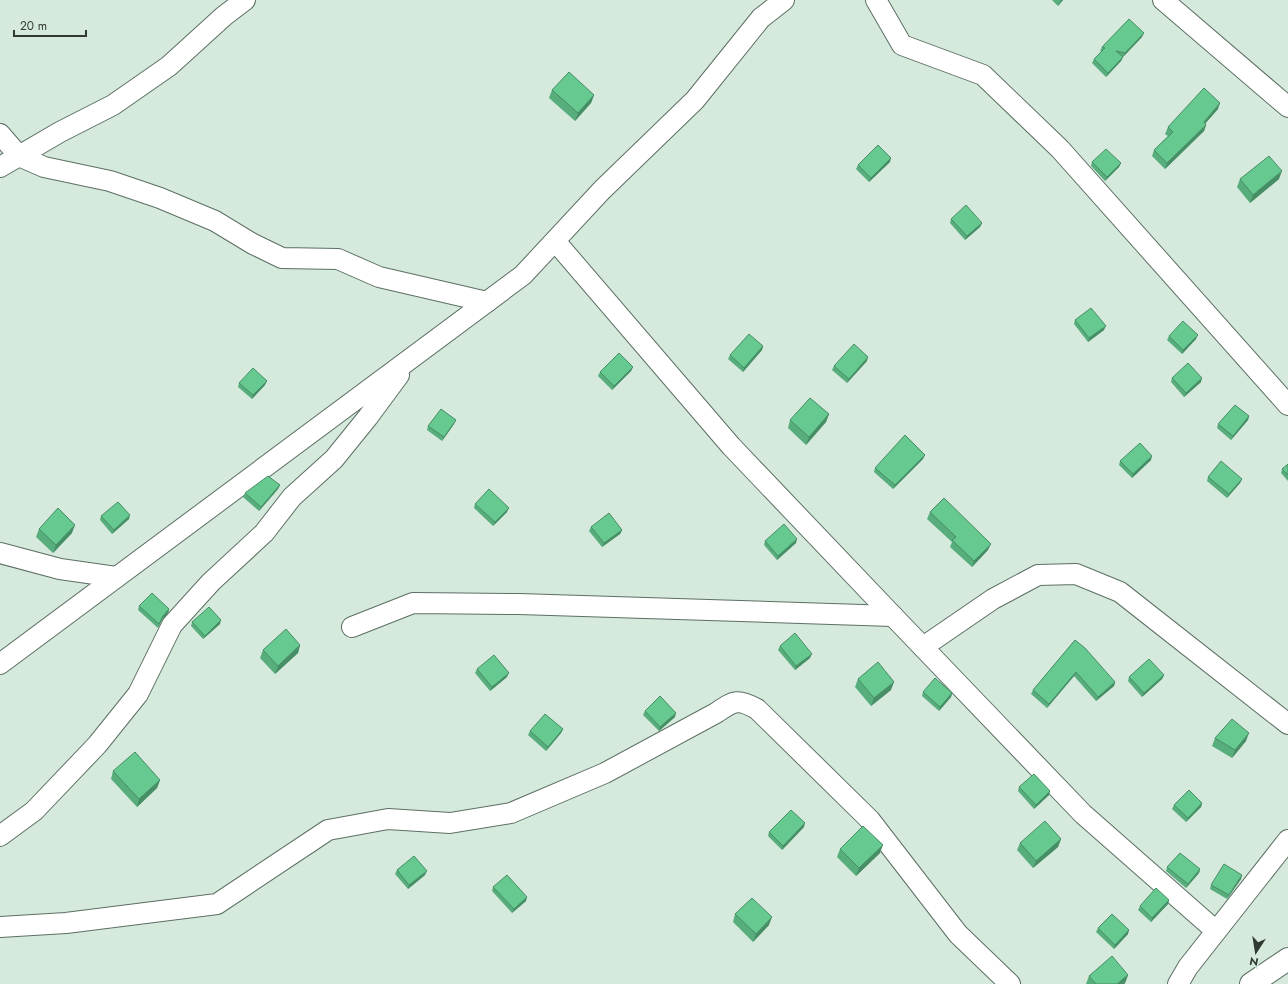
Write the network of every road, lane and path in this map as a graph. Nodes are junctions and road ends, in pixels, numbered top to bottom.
1 (245, 0) edge
2 (784, 0) edge
3 (876, 0) edge
4 (1163, 0) edge
5 (1288, 108) edge
6 (0, 134) edge
7 (19, 156) junction
8 (0, 167) edge
9 (555, 241) junction
10 (487, 302) junction
11 (409, 360) junction
12 (1288, 405) edge
13 (0, 553) edge
14 (116, 577) junction
15 (894, 616) junction
16 (352, 627) dead end
17 (923, 646) junction
18 (0, 664) edge
19 (1288, 724) edge
20 (0, 836) edge
21 (1288, 840) edge
22 (0, 927) edge
23 (1216, 931) junction
24 (1288, 959) edge
25 (1010, 984) edge
26 (1178, 984) edge
27 (1251, 984) edge

1 - 7 street
2 - 9 street
3 - 12 street
4 - 5 street
6 - 7 street
7 - 8 street
7 - 10 street
9 - 10 street
9 - 15 street
10 - 11 street
11 - 14 street
11 - 20 street
13 - 14 street
14 - 18 street
15 - 16 street
15 - 17 street
17 - 19 street
17 - 23 street
21 - 23 street
22 - 25 street
23 - 26 street
24 - 27 street

